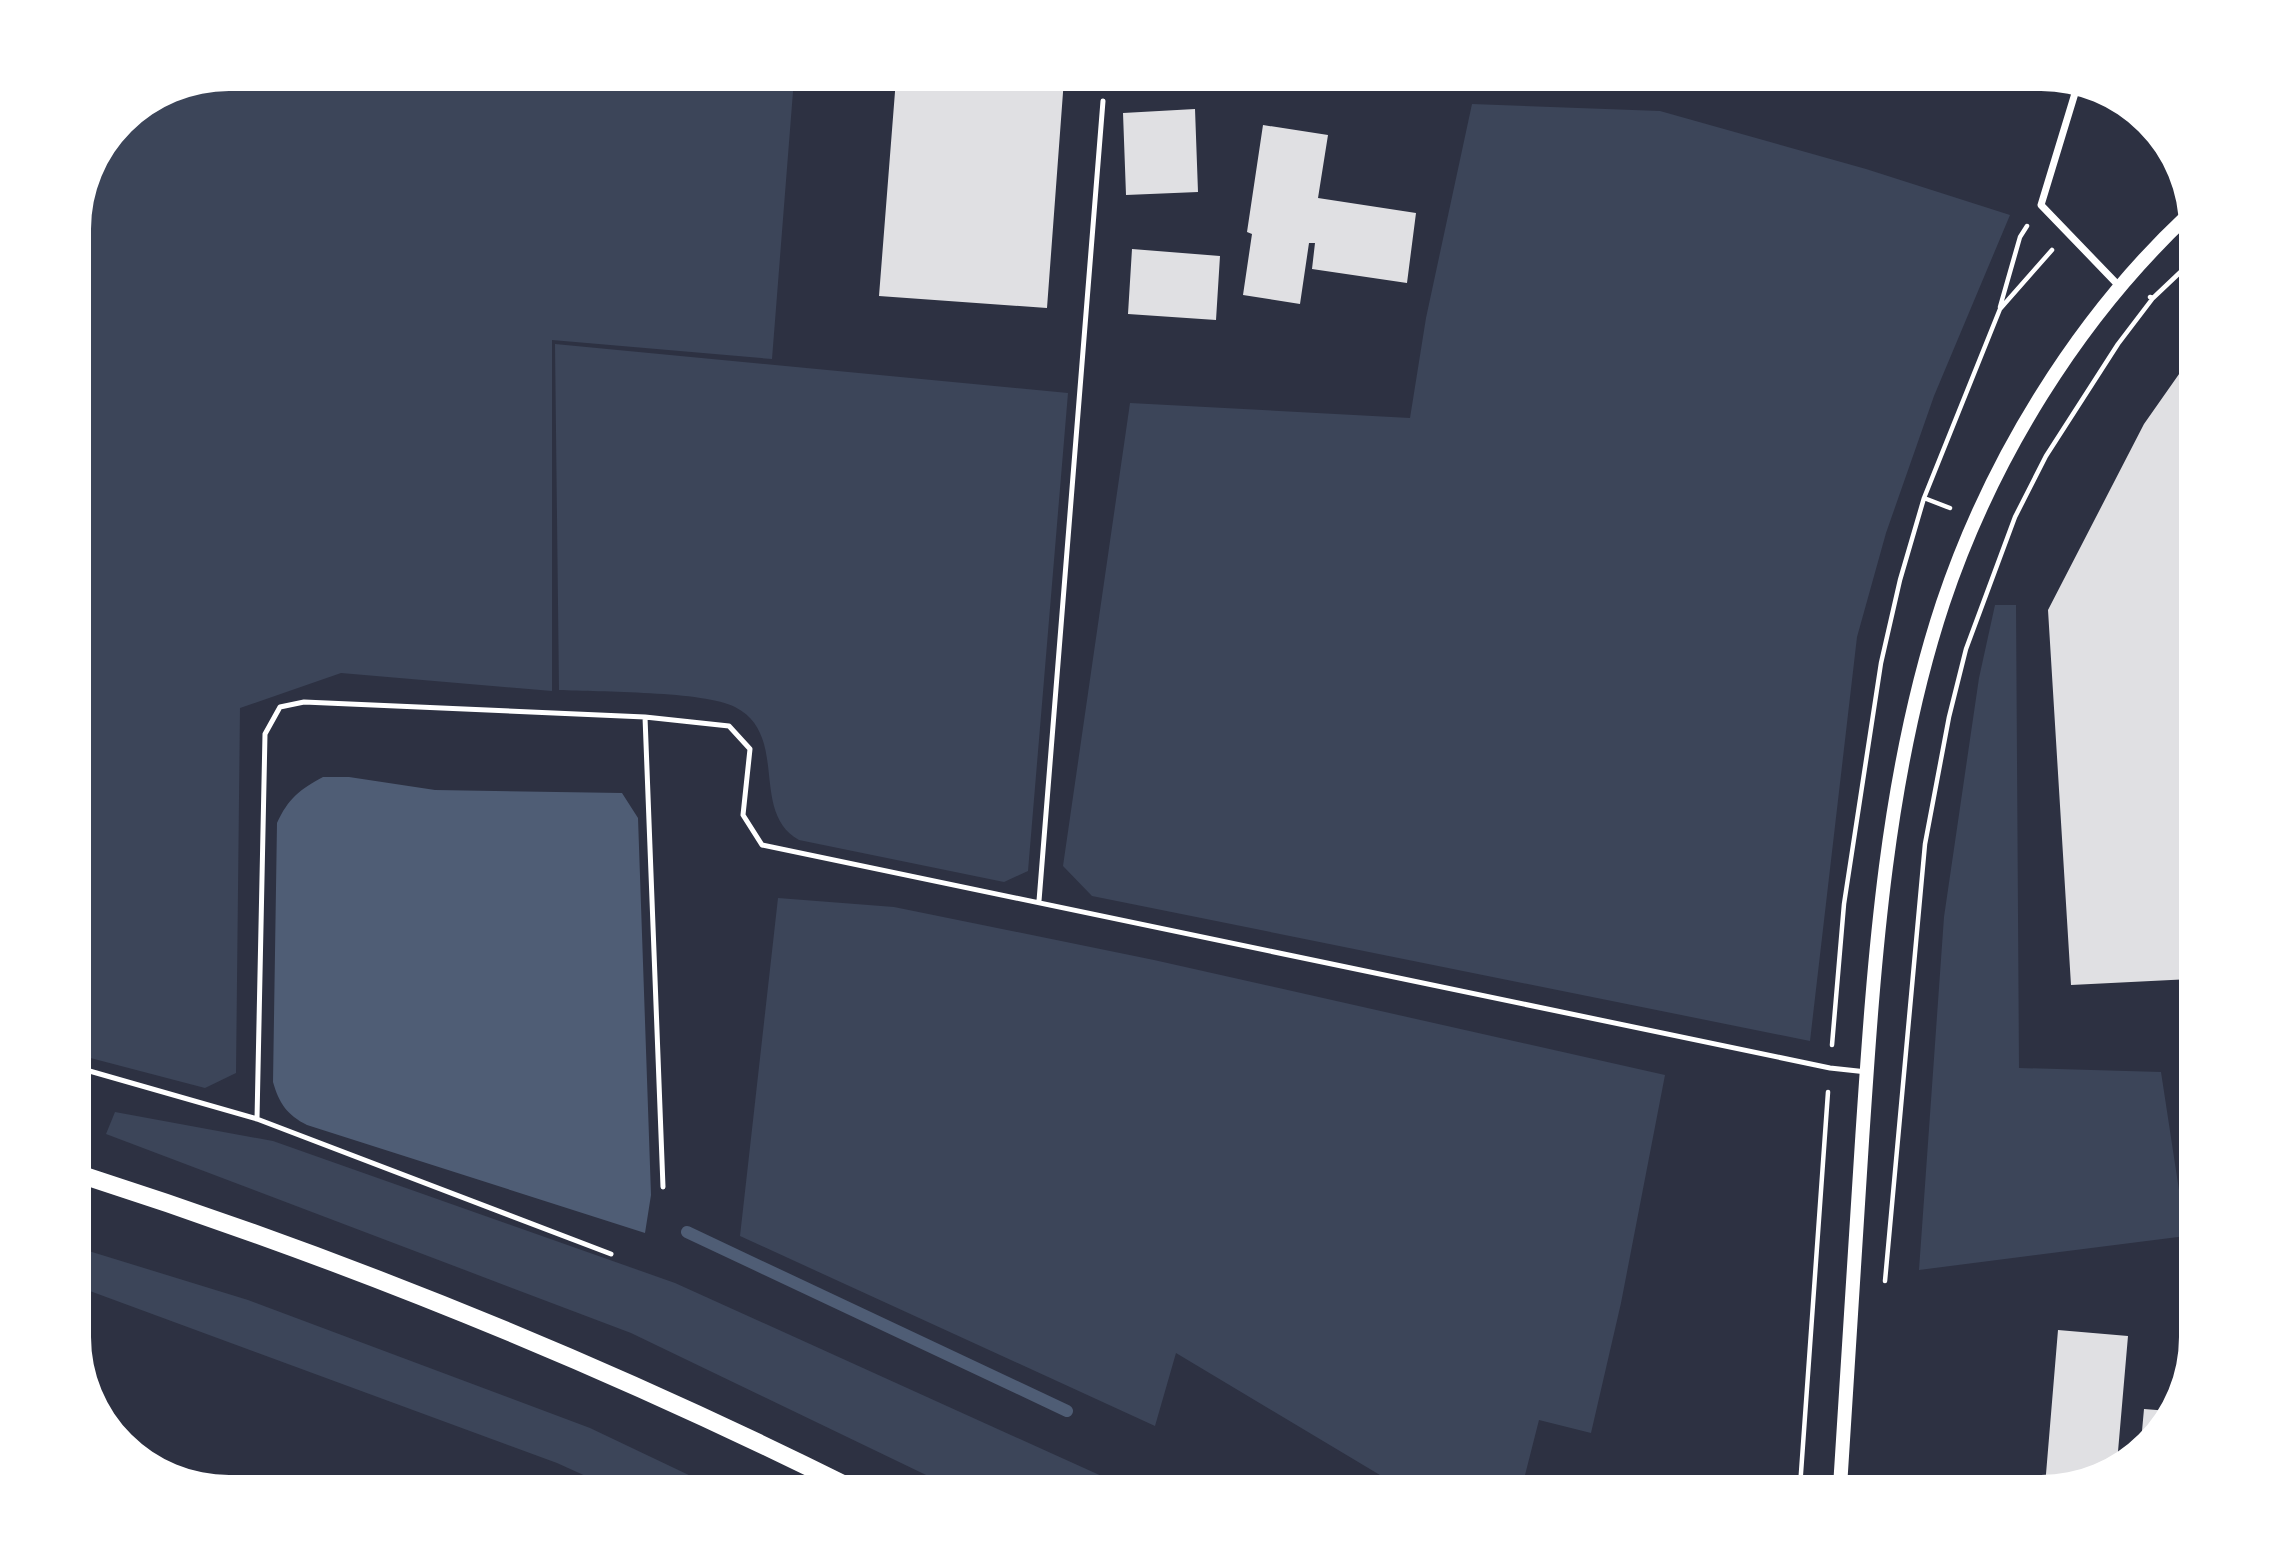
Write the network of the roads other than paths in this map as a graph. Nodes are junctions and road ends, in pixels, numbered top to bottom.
1 (2074, 95) edge
2 (1103, 101) dead end
3 (2179, 225) edge
4 (2120, 288) junction
5 (645, 717) junction
6 (1039, 901) junction
7 (91, 1072) edge
8 (1867, 1072) junction
9 (257, 1119) junction
10 (91, 1178) edge
11 (663, 1187) dead end
12 (611, 1254) dead end
13 (824, 1475) edge
14 (1841, 1475) edge

1 - 4 street
2 - 6 lane
3 - 4 main road
4 - 8 main road
5 - 6 lane
5 - 9 lane
5 - 11 lane
6 - 8 lane
7 - 9 lane
8 - 14 main road
9 - 12 lane
10 - 13 main road

